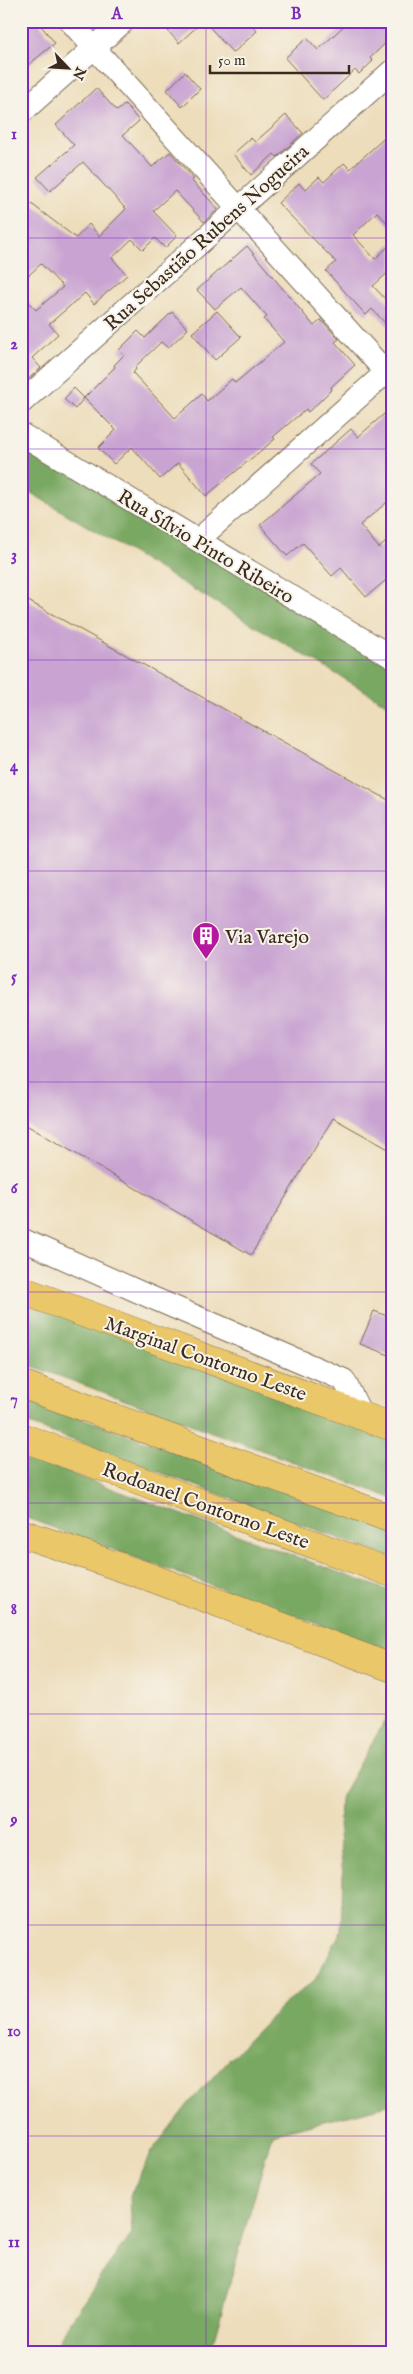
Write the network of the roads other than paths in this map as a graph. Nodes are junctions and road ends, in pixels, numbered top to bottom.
1 (70, 21) edge
2 (124, 21) edge
3 (94, 48) junction
4 (392, 71) edge
5 (21, 113) edge
6 (238, 208) junction
7 (390, 372) edge
8 (21, 403) edge
9 (21, 434) edge
10 (198, 540) junction
11 (392, 657) edge
12 (21, 1239) edge
13 (21, 1290) edge
14 (21, 1384) edge
15 (362, 1416) junction
16 (392, 1427) edge
17 (21, 1438) edge
18 (392, 1518) edge
19 (21, 1533) edge
20 (392, 1574) edge
21 (392, 1668) edge

1 - 3 street
2 - 3 street
3 - 5 street
3 - 6 street
4 - 6 street, Rua Sebastião Rubens Nogueira
6 - 7 street
6 - 8 street, Rua Sebastião Rubens Nogueira
7 - 10 street
9 - 10 street, Rua Sílvio Pinto Ribeiro
10 - 11 street, Rua Sílvio Pinto Ribeiro
12 - 15 street
13 - 15 main road, Marginal Contorno Leste
14 - 18 main road
15 - 16 main road, Marginal Contorno Leste
17 - 20 main road, Rodoanel Contorno Leste
19 - 21 main road

